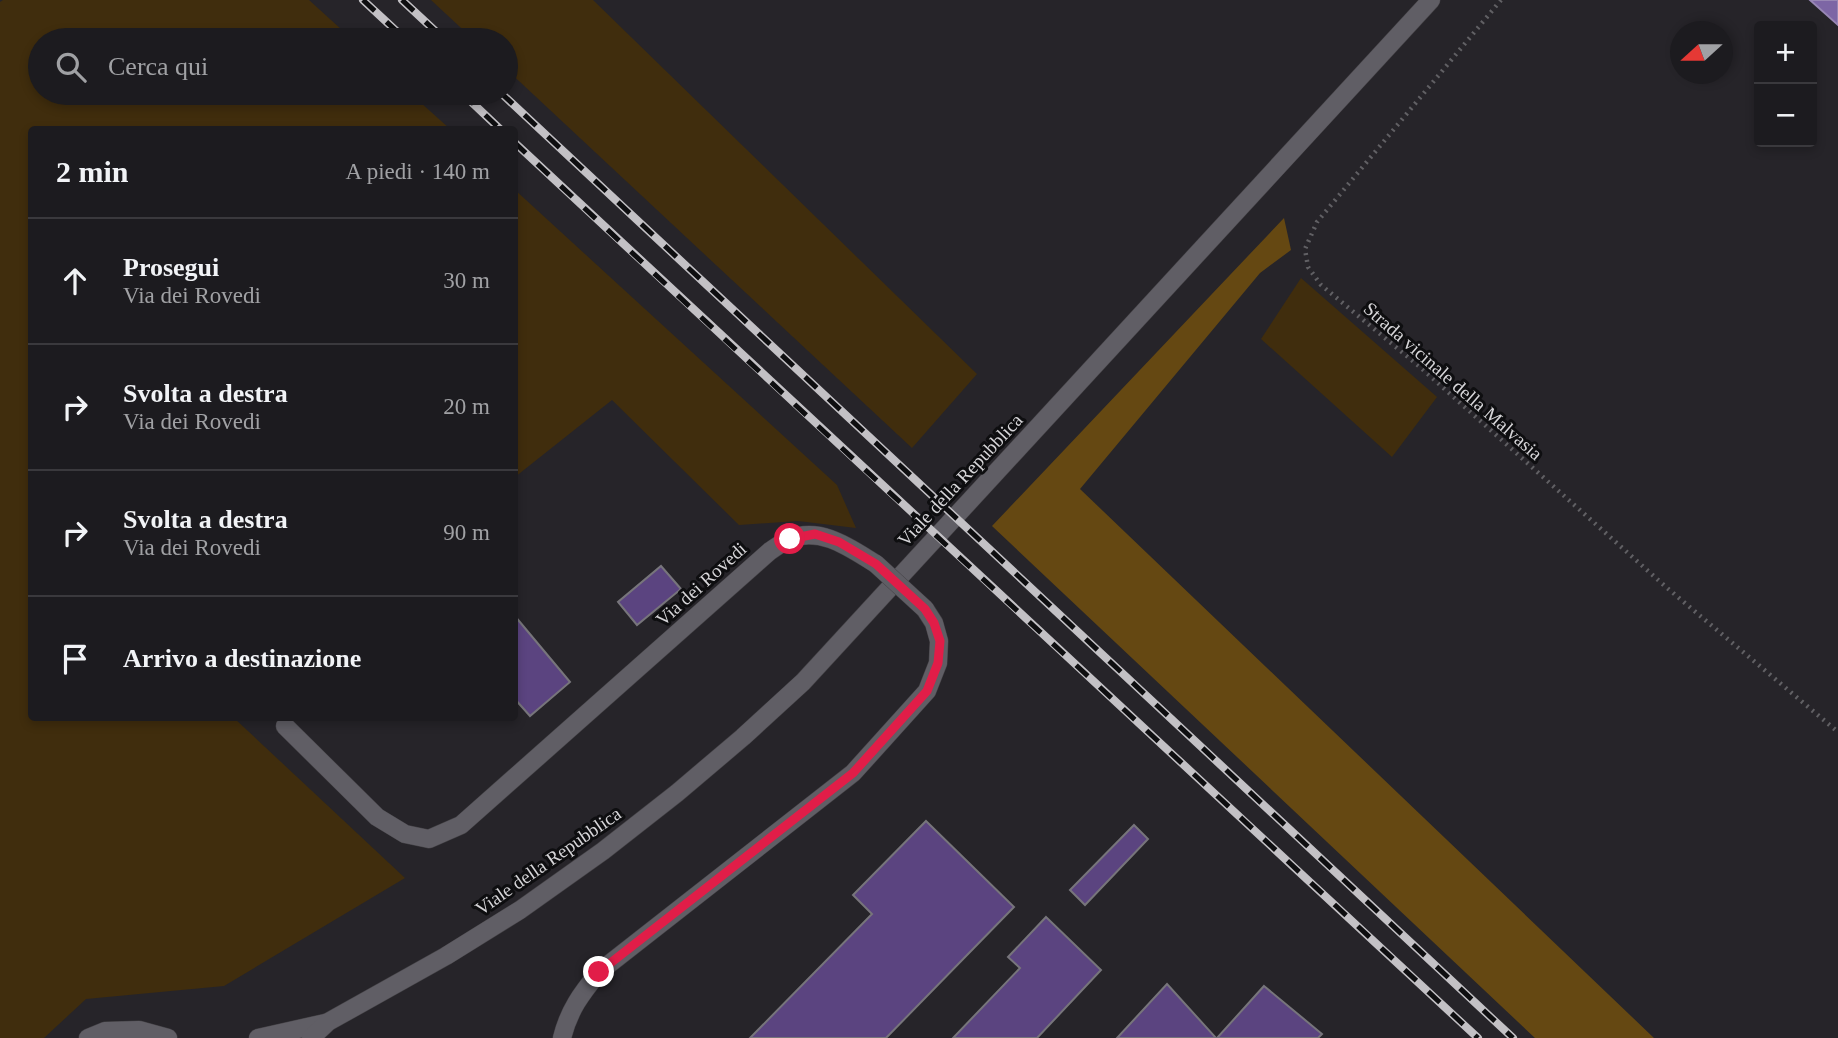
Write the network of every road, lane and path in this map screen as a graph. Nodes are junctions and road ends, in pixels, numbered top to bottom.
1 (1431, 0) edge
2 (1501, 0) edge
3 (285, 726) dead end
4 (1838, 732) edge
5 (328, 1022) junction
6 (88, 1038) edge
7 (167, 1038) edge
8 (258, 1038) edge
9 (310, 1038) edge
10 (562, 1038) edge

1 - 5 street, Viale della Repubblica
2 - 4 path, Strada vicinale della Malvasia
3 - 10 street, Via dei Rovedi, bridge
5 - 8 street, Viale della Repubblica
5 - 9 street, Viale della Repubblica
6 - 7 street

